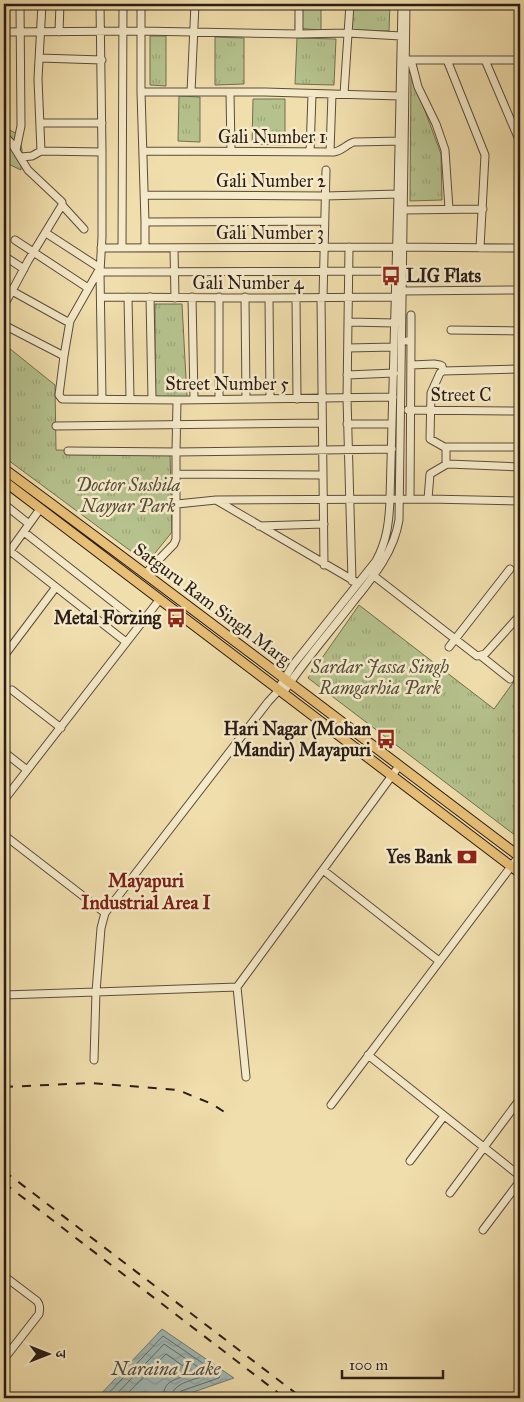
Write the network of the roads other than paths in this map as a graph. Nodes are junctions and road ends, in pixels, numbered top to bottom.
1 (20, 4) edge
2 (42, 4) edge
3 (60, 4) edge
4 (100, 4) edge
5 (122, 4) edge
6 (141, 4) edge
7 (195, 4) edge
8 (299, 4) edge
9 (350, 4) edge
10 (402, 4) edge
11 (406, 4) edge
12 (141, 31) junction
13 (4, 32) edge
14 (20, 32) junction
15 (40, 32) junction
16 (59, 32) junction
17 (100, 32) junction
18 (122, 32) junction
19 (194, 32) junction
20 (348, 33) junction
21 (299, 34) junction
22 (401, 36) junction
23 (39, 58) junction
24 (102, 60) junction
25 (406, 60) junction
26 (447, 60) junction
27 (485, 60) junction
28 (520, 60) edge
29 (141, 92) junction
30 (191, 92) junction
31 (230, 92) junction
32 (312, 94) junction
33 (332, 94) junction
34 (344, 94) junction
35 (400, 96) junction
36 (40, 123) junction
37 (102, 123) junction
38 (4, 135) edge
39 (401, 141) junction
40 (520, 142) edge
41 (16, 150) junction
42 (41, 151) junction
43 (142, 151) junction
44 (232, 151) junction
45 (102, 152) junction
46 (310, 152) junction
47 (330, 152) junction
48 (21, 157) junction
49 (326, 170) dead end
50 (520, 179) edge
51 (398, 194) junction
52 (144, 195) junction
53 (325, 196) junction
54 (62, 205) junction
55 (449, 209) junction
56 (483, 209) junction
57 (403, 210) junction
58 (324, 220) junction
59 (145, 222) junction
60 (84, 229) dead end
61 (46, 233) junction
62 (15, 240) dead end
63 (350, 247) junction
64 (399, 247) junction
65 (101, 248) junction
66 (122, 248) junction
67 (145, 248) junction
68 (174, 248) junction
69 (324, 248) junction
70 (480, 248) junction
71 (519, 248) edge
72 (34, 253) junction
73 (4, 256) edge
74 (24, 269) junction
75 (100, 270) junction
76 (324, 270) junction
77 (175, 271) junction
78 (349, 271) junction
79 (396, 271) junction
80 (4, 286) edge
81 (88, 288) junction
82 (520, 290) edge
83 (402, 291) junction
84 (12, 292) junction
85 (101, 297) junction
86 (128, 297) junction
87 (150, 297) junction
88 (219, 297) junction
89 (245, 297) junction
90 (396, 297) junction
91 (175, 298) junction
92 (192, 298) junction
93 (270, 298) junction
94 (296, 298) junction
95 (322, 298) junction
96 (349, 298) junction
97 (4, 304) edge
98 (411, 315) dead end
99 (70, 320) junction
100 (349, 322) junction
101 (395, 323) junction
102 (4, 325) edge
103 (451, 330) dead end
104 (520, 331) edge
105 (411, 340) junction
106 (402, 341) junction
107 (394, 347) junction
108 (348, 348) junction
109 (64, 356) junction
110 (411, 364) junction
111 (520, 369) edge
112 (443, 371) junction
113 (394, 373) junction
114 (347, 375) junction
115 (102, 398) junction
116 (270, 398) junction
117 (297, 398) junction
118 (322, 398) junction
119 (347, 398) junction
120 (393, 398) junction
121 (130, 399) junction
122 (152, 399) junction
123 (194, 399) junction
124 (219, 399) junction
125 (246, 399) junction
126 (177, 400) junction
127 (393, 410) junction
128 (401, 410) junction
129 (411, 410) junction
130 (430, 410) junction
131 (520, 411) edge
132 (322, 423) junction
133 (177, 424) junction
134 (347, 424) junction
135 (392, 424) junction
136 (56, 426) dead end
137 (446, 448) junction
138 (520, 448) edge
139 (323, 450) junction
140 (348, 450) junction
141 (392, 450) junction
142 (68, 451) dead end
143 (176, 452) junction
144 (447, 464) junction
145 (520, 467) edge
146 (4, 469) edge
147 (176, 474) junction
148 (323, 474) junction
149 (4, 481) edge
150 (400, 499) junction
151 (410, 499) junction
152 (428, 499) junction
153 (216, 500) junction
154 (323, 500) junction
155 (350, 500) junction
156 (390, 500) junction
157 (520, 501) edge
158 (4, 504) edge
159 (177, 504) junction
160 (40, 509) junction
161 (29, 524) junction
162 (324, 524) junction
163 (259, 526) junction
164 (24, 532) junction
165 (10, 551) junction
166 (4, 559) edge
167 (324, 565) junction
168 (510, 569) dead end
169 (146, 573) junction
170 (374, 576) junction
171 (355, 582) junction
172 (56, 587) junction
173 (160, 599) junction
174 (520, 615) edge
175 (141, 624) junction
176 (454, 639) junction
177 (126, 642) junction
178 (449, 647) dead end
179 (4, 656) edge
180 (481, 656) junction
181 (510, 679) dead end
182 (287, 681) junction
183 (12, 690) dead end
184 (279, 690) junction
185 (61, 728) junction
186 (4, 752) edge
187 (400, 766) junction
188 (27, 770) junction
189 (392, 777) junction
190 (4, 800) edge
191 (4, 835) edge
192 (520, 857) edge
193 (511, 866) junction
194 (324, 870) junction
195 (520, 873) edge
196 (105, 914) junction
197 (440, 961) junction
198 (237, 987) junction
199 (96, 992) junction
200 (4, 995) edge
201 (368, 1055) junction
202 (94, 1060) dead end
203 (246, 1077) dead end
204 (520, 1099) edge
205 (331, 1105) dead end
206 (444, 1116) junction
207 (484, 1148) junction
208 (410, 1161) dead end
209 (520, 1176) edge
210 (520, 1180) edge
211 (450, 1193) dead end
212 (483, 1230) dead end
213 (4, 1276) edge
214 (4, 1359) edge

1 - 14 street
2 - 15 street
3 - 16 street
4 - 17 street
5 - 18 street
6 - 12 street
7 - 19 street
8 - 21 street
9 - 20 street
10 - 22 street
11 - 25 street
12 - 18 street
12 - 19 street
12 - 29 street
13 - 14 street
14 - 15 street
14 - 41 street
15 - 16 street
15 - 23 street
16 - 17 street
17 - 18 street
17 - 24 street
18 - 66 street
19 - 21 street
19 - 30 street
20 - 21 street
20 - 22 street
20 - 34 street
22 - 25 street
23 - 24 street
23 - 36 street
24 - 37 street
25 - 26 street
25 - 35 street
25 - 39 street
25 - 55 street
26 - 27 street
26 - 56 street
27 - 28 street
27 - 40 street
29 - 30 street
29 - 43 street
30 - 31 street
31 - 32 street
31 - 44 street
32 - 33 street
32 - 46 street
33 - 34 street
33 - 47 street
34 - 35 street
35 - 39 street
36 - 37 street
36 - 42 street
37 - 45 street
38 - 41 street
39 - 47 street, Gali Number 1
39 - 51 street
39 - 57 street
41 - 48 street
42 - 45 street
42 - 48 street
43 - 44 street, Gali Number 1
43 - 52 street
44 - 46 street, Gali Number 1
45 - 65 street
46 - 47 street, Gali Number 1
48 - 54 street
49 - 53 street
50 - 71 street
51 - 53 street, Gali Number 2
51 - 64 street
52 - 53 street, Gali Number 2
52 - 59 street
53 - 58 street
54 - 60 street
54 - 61 street
55 - 56 street
55 - 57 street
56 - 70 street
57 - 64 street
58 - 59 street
58 - 69 street
59 - 67 street
61 - 72 street
61 - 75 street
62 - 72 street
63 - 64 street, Gali Number 3
63 - 69 street, Gali Number 3
63 - 78 street
64 - 70 street, Gali Number 3
64 - 79 street
64 - 83 street
65 - 66 street, Gali Number 3
65 - 75 street
66 - 67 street, Gali Number 3
67 - 68 street, Gali Number 3
68 - 69 street, Gali Number 3
68 - 77 street
69 - 76 street
70 - 71 street, Gali Number 3
72 - 74 street
72 - 81 street
73 - 74 street
74 - 84 street
75 - 77 street
75 - 81 street
75 - 85 street
76 - 77 street
76 - 78 street
76 - 95 street
77 - 91 street
78 - 79 street
78 - 96 street
79 - 90 street
80 - 84 street
81 - 99 street
82 - 83 street
83 - 106 street
84 - 97 street
84 - 99 street
85 - 86 street, Gali Number 4
85 - 115 street
86 - 87 street, Gali Number 4
86 - 121 street
87 - 91 street, Gali Number 4
87 - 122 street
88 - 89 street, Gali Number 4
88 - 92 street, Gali Number 4
88 - 124 street
89 - 93 street, Gali Number 4
89 - 125 street
90 - 96 street, Gali Number 4
90 - 101 street
91 - 92 street, Gali Number 4
92 - 123 street
93 - 94 street, Gali Number 4
93 - 116 street
94 - 95 street, Gali Number 4
94 - 117 street
95 - 96 street, Gali Number 4
95 - 118 street
96 - 100 street
98 - 105 street
99 - 109 street
100 - 101 street
100 - 108 street
101 - 107 street
102 - 109 street
103 - 104 street
105 - 106 street
105 - 110 street
106 - 128 street
107 - 108 street
107 - 113 street
108 - 114 street
109 - 115 street, Street Number 5
110 - 112 street
110 - 129 street
111 - 112 street
112 - 130 street
113 - 114 street
113 - 120 street
114 - 119 street
115 - 121 street, Street Number 5
116 - 117 street, Street Number 5
116 - 125 street, Street Number 5
117 - 118 street, Street Number 5
118 - 119 street, Street Number 5
118 - 132 street
119 - 120 street, Street Number 5
119 - 134 street
120 - 127 street
121 - 122 street, Street Number 5
122 - 126 street, Street Number 5
123 - 124 street, Street Number 5
123 - 126 street, Street Number 5
124 - 125 street, Street Number 5
126 - 133 street
127 - 128 street, Street C
127 - 135 street
128 - 129 street, Street C
128 - 150 street
129 - 130 street, Street C
129 - 151 street
130 - 131 street, Street C
130 - 137 street
132 - 133 street
132 - 139 street
133 - 136 street
133 - 143 street
134 - 135 street
134 - 140 street
135 - 141 street
137 - 138 street
137 - 144 street
139 - 140 street
139 - 143 street
139 - 148 street
140 - 141 street
140 - 155 street
141 - 156 street
142 - 143 street
143 - 147 street
144 - 145 street
144 - 152 street
146 - 169 main road, Satguru Ram Singh Marg
147 - 148 street
147 - 159 street
148 - 154 street
149 - 160 main road, Satguru Ram Singh Marg
150 - 151 street
150 - 156 street
150 - 170 street
151 - 152 street
152 - 157 street
153 - 154 street
153 - 159 street
153 - 163 street
154 - 155 street
154 - 162 street
155 - 156 street
155 - 171 street
156 - 171 street
158 - 161 street
159 - 169 street
160 - 161 street
160 - 173 main road, Satguru Ram Singh Marg
161 - 164 street
162 - 163 street
162 - 167 street
163 - 167 street
164 - 165 street
164 - 175 street
165 - 166 street
165 - 172 street
167 - 171 street
168 - 176 street
169 - 182 main road, Satguru Ram Singh Marg
170 - 176 street
170 - 182 street
171 - 182 street
172 - 177 street
172 - 179 street
173 - 175 street
173 - 184 main road, Satguru Ram Singh Marg
174 - 180 street
175 - 177 street
176 - 178 street
176 - 180 street
177 - 185 street
180 - 181 street
182 - 184 street
182 - 187 main road, Satguru Ram Singh Marg
183 - 185 street
184 - 189 main road, Satguru Ram Singh Marg
184 - 196 street
185 - 188 street
186 - 188 street
187 - 189 street
187 - 192 main road, Satguru Ram Singh Marg
188 - 190 street
189 - 193 main road, Satguru Ram Singh Marg
189 - 194 street
191 - 196 street
192 - 193 street
193 - 195 main road, Satguru Ram Singh Marg
193 - 197 street
194 - 197 street
194 - 198 street
196 - 199 street
197 - 201 street
198 - 199 street
198 - 203 street
199 - 200 street
199 - 202 street
201 - 205 street
201 - 206 street
204 - 207 street
206 - 207 street
206 - 208 street
207 - 209 street
207 - 211 street
210 - 212 street
213 - 214 street

